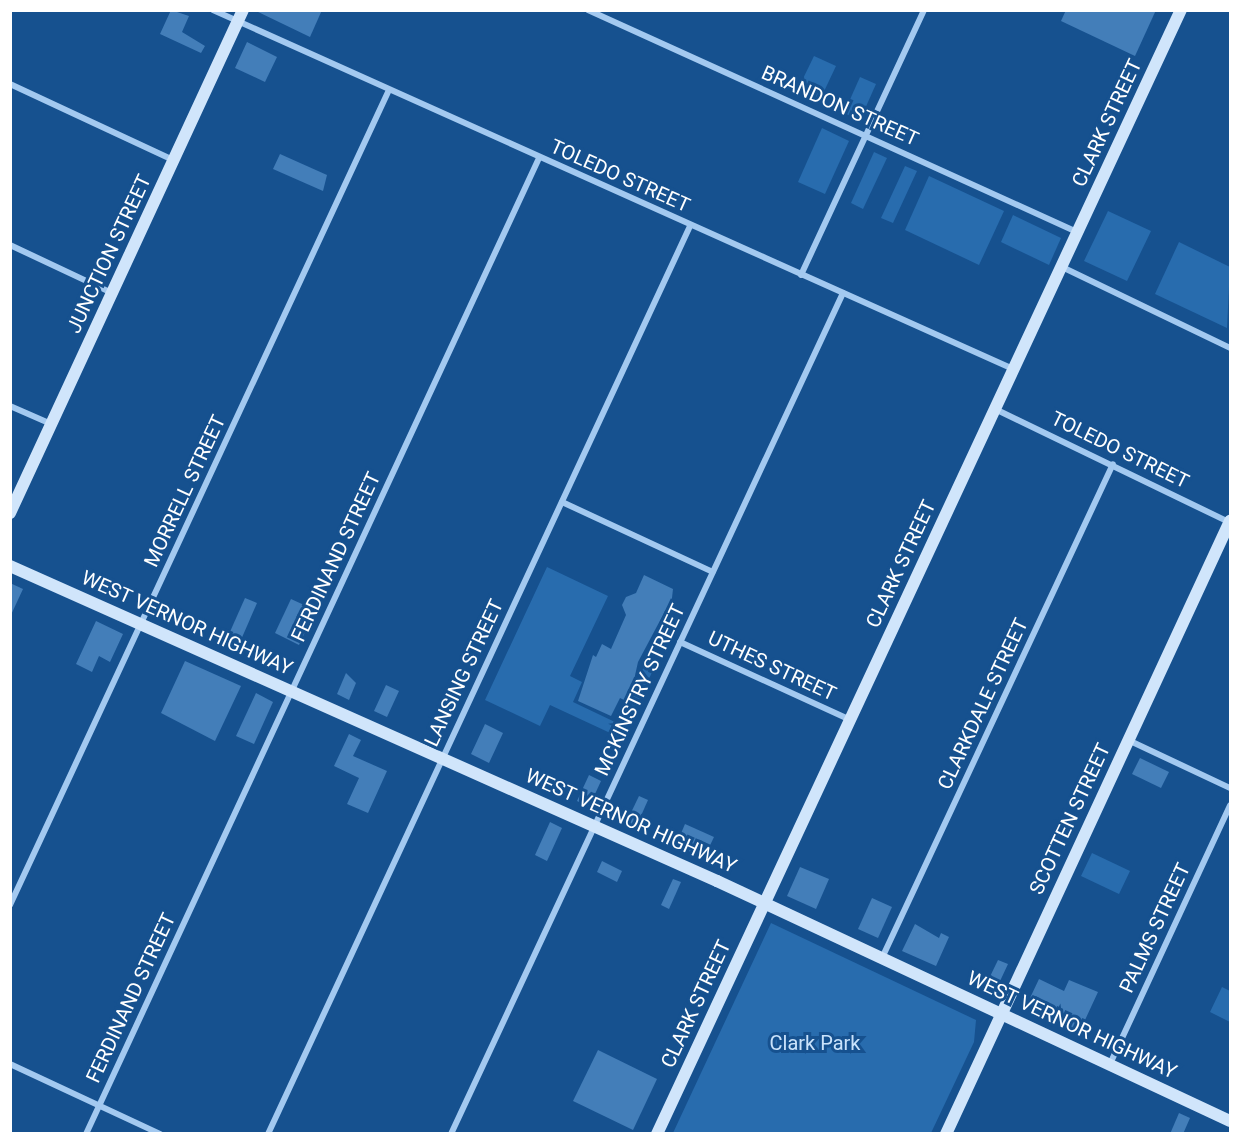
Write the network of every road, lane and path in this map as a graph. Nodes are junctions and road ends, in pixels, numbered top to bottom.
1 (213, 10) edge
2 (588, 10) edge
3 (924, 10) edge
4 (1181, 10) edge
5 (241, 16) edge
6 (10, 84) edge
7 (389, 90) junction
8 (866, 136) junction
9 (539, 158) junction
10 (174, 160) junction
11 (690, 226) junction
12 (1078, 232) junction
13 (10, 245) edge
14 (1062, 267) junction
15 (801, 275) junction
16 (112, 293) junction
17 (843, 293) junction
18 (1230, 348) edge
19 (1014, 369) junction
20 (10, 406) edge
21 (995, 409) junction
22 (51, 424) junction
23 (1113, 464) junction
24 (562, 502) junction
25 (10, 513) edge
26 (1230, 521) edge
27 (10, 566) edge
28 (713, 572) junction
29 (141, 624) junction
30 (680, 642) junction
31 (292, 691) junction
32 (850, 720) junction
33 (1128, 740) junction
34 (442, 758) junction
35 (1230, 788) edge
36 (1230, 805) edge
37 (594, 826) junction
38 (765, 903) junction
39 (10, 905) edge
40 (882, 958) junction
41 (1001, 1014) junction
42 (10, 1064) edge
43 (1109, 1065) junction
44 (99, 1105) junction
45 (1230, 1121) edge
46 (86, 1134) edge
47 (160, 1134) edge
48 (268, 1134) edge
49 (451, 1134) edge
50 (657, 1134) edge
51 (945, 1134) edge

1 - 5 street, TOLEDO STREET
2 - 8 street, BRANDON STREET
3 - 8 street
4 - 12 street, CLARK STREET
5 - 7 street, TOLEDO STREET
5 - 10 street, JUNCTION STREET
6 - 10 street
7 - 9 street, TOLEDO STREET
7 - 29 street, MORRELL STREET
8 - 12 street, BRANDON STREET
8 - 15 street
9 - 11 street, TOLEDO STREET
9 - 31 street, FERDINAND STREET
10 - 16 street, JUNCTION STREET
11 - 15 street, TOLEDO STREET
11 - 24 street, LANSING STREET
12 - 14 street, CLARK STREET
13 - 16 street
14 - 18 street
14 - 19 street, CLARK STREET
15 - 17 street, TOLEDO STREET
16 - 22 street, JUNCTION STREET
17 - 19 street, TOLEDO STREET
17 - 28 street, MCKINSTRY STREET
19 - 21 street, CLARK STREET
20 - 22 street
21 - 23 street, TOLEDO STREET
21 - 32 street, CLARK STREET
22 - 25 street, JUNCTION STREET
23 - 26 street, TOLEDO STREET
23 - 40 street, CLARKDALE STREET
24 - 28 street
24 - 34 street, LANSING STREET
26 - 33 street, SCOTTEN STREET
27 - 29 street, WEST VERNOR HIGHWAY
28 - 30 street, MCKINSTRY STREET
29 - 31 street, WEST VERNOR HIGHWAY
29 - 39 street, MORRELL STREET
30 - 32 street, UTHES STREET
30 - 37 street, MCKINSTRY STREET
31 - 34 street, WEST VERNOR HIGHWAY
31 - 44 street, FERDINAND STREET
32 - 38 street, CLARK STREET
33 - 35 street
33 - 41 street, SCOTTEN STREET
34 - 37 street, WEST VERNOR HIGHWAY
34 - 48 street, LANSING STREET
36 - 43 street, PALMS STREET
37 - 38 street, WEST VERNOR HIGHWAY
37 - 49 street, MCKINSTRY STREET
38 - 40 street, WEST VERNOR HIGHWAY
38 - 50 street, CLARK STREET
40 - 41 street, WEST VERNOR HIGHWAY
41 - 43 street, WEST VERNOR HIGHWAY
41 - 51 street, SCOTTEN STREET
42 - 44 street
43 - 45 street, WEST VERNOR HIGHWAY
44 - 46 street, FERDINAND STREET
44 - 47 street

